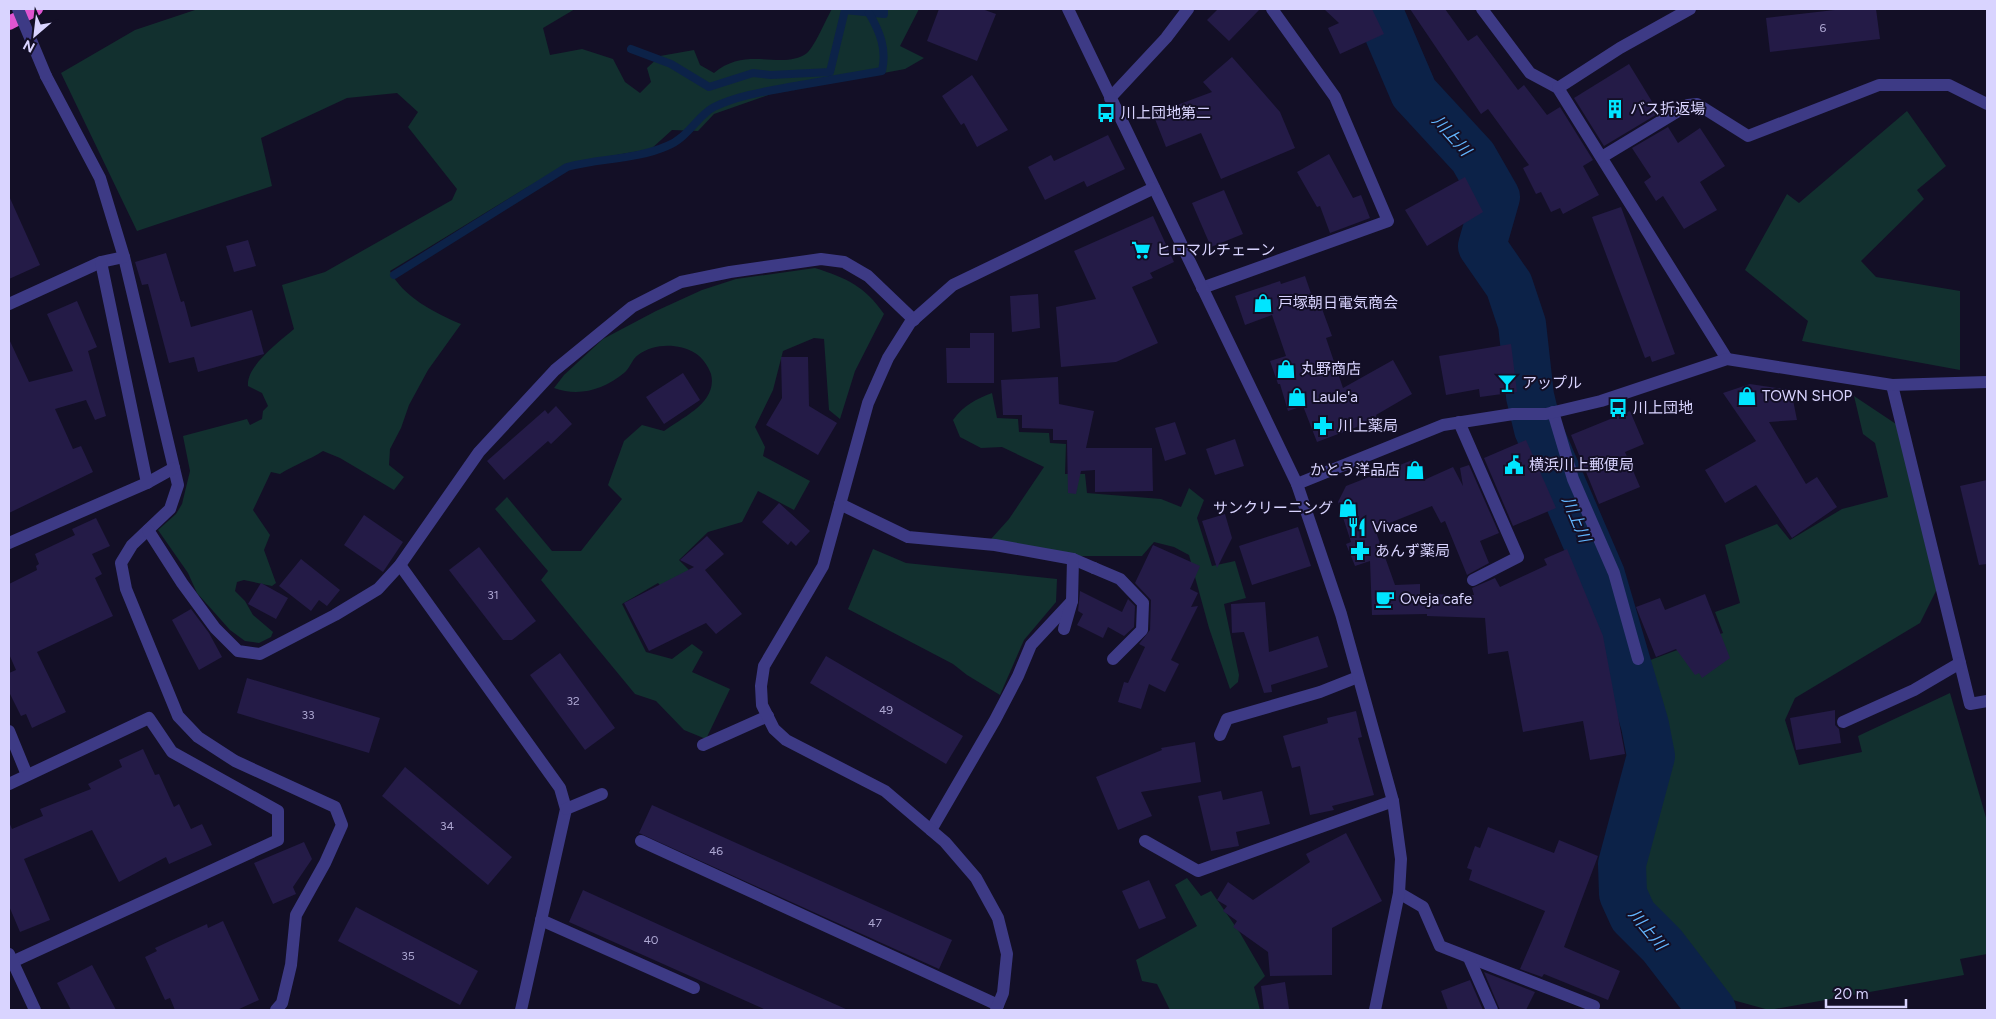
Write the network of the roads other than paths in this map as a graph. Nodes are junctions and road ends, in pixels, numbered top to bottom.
1 (18, 9) edge
2 (36, 9) edge
3 (1068, 9) edge
4 (1188, 9) edge
5 (1272, 9) edge
6 (1482, 9) edge
7 (1690, 9) edge
8 (9, 23) edge
9 (1558, 88) junction
10 (1110, 98) junction
11 (1987, 104) edge
12 (1602, 156) junction
13 (1154, 188) junction
14 (124, 257) junction
15 (101, 262) junction
16 (1202, 288) junction
17 (9, 304) edge
18 (914, 320) junction
19 (1727, 359) junction
20 (1987, 382) edge
21 (1892, 385) junction
22 (1549, 413) junction
23 (1459, 422) junction
24 (174, 468) junction
25 (147, 483) junction
26 (1297, 484) junction
27 (840, 504) junction
28 (148, 530) junction
29 (9, 543) edge
30 (1073, 559) junction
31 (400, 565) junction
32 (1474, 580) dead end
33 (1072, 601) junction
34 (1064, 629) dead end
35 (1113, 659) dead end
36 (1638, 659) dead end
37 (1960, 663) junction
38 (1358, 677) junction
39 (1987, 701) edge
40 (768, 716) junction
41 (1843, 722) dead end
42 (9, 731) edge
43 (1220, 735) dead end
44 (703, 745) dead end
45 (28, 775) junction
46 (9, 784) edge
47 (602, 794) dead end
48 (1393, 801) junction
49 (566, 809) junction
50 (931, 830) junction
51 (1145, 841) dead end
52 (642, 842) dead end
53 (1399, 893) junction
54 (540, 920) junction
55 (11, 958) edge
56 (1469, 958) junction
57 (694, 988) dead end
58 (1594, 1006) dead end
59 (997, 1008) edge
60 (35, 1010) edge
61 (276, 1010) edge
62 (521, 1010) edge
63 (1375, 1010) edge
64 (1492, 1010) edge

1 - 14 street, bridge
2 - 8 highway
3 - 10 street
4 - 10 street
5 - 16 street
6 - 9 street
7 - 9 street
9 - 12 street
10 - 13 street
11 - 12 street
12 - 19 street
13 - 16 street
13 - 18 street
14 - 15 street
14 - 24 street
15 - 17 street
15 - 25 street
16 - 26 street
18 - 27 street
18 - 31 street
19 - 21 street
19 - 22 street
20 - 21 street
21 - 37 street
22 - 23 street
22 - 36 street
23 - 26 street
23 - 32 street
24 - 25 street
24 - 28 street
25 - 29 street
26 - 38 street
27 - 30 street
27 - 40 street
28 - 31 street
28 - 61 street
30 - 33 street
30 - 35 street
31 - 49 street
33 - 34 street
33 - 50 street
37 - 39 street
37 - 41 street
38 - 43 street
38 - 48 street
40 - 44 street
40 - 50 street
42 - 45 street
45 - 46 street
45 - 55 street
47 - 49 street
48 - 51 street
48 - 53 street
49 - 54 street
50 - 59 street
52 - 59 street
53 - 56 street
53 - 63 street
54 - 57 street
54 - 62 street
55 - 60 street
56 - 58 street
56 - 64 street

